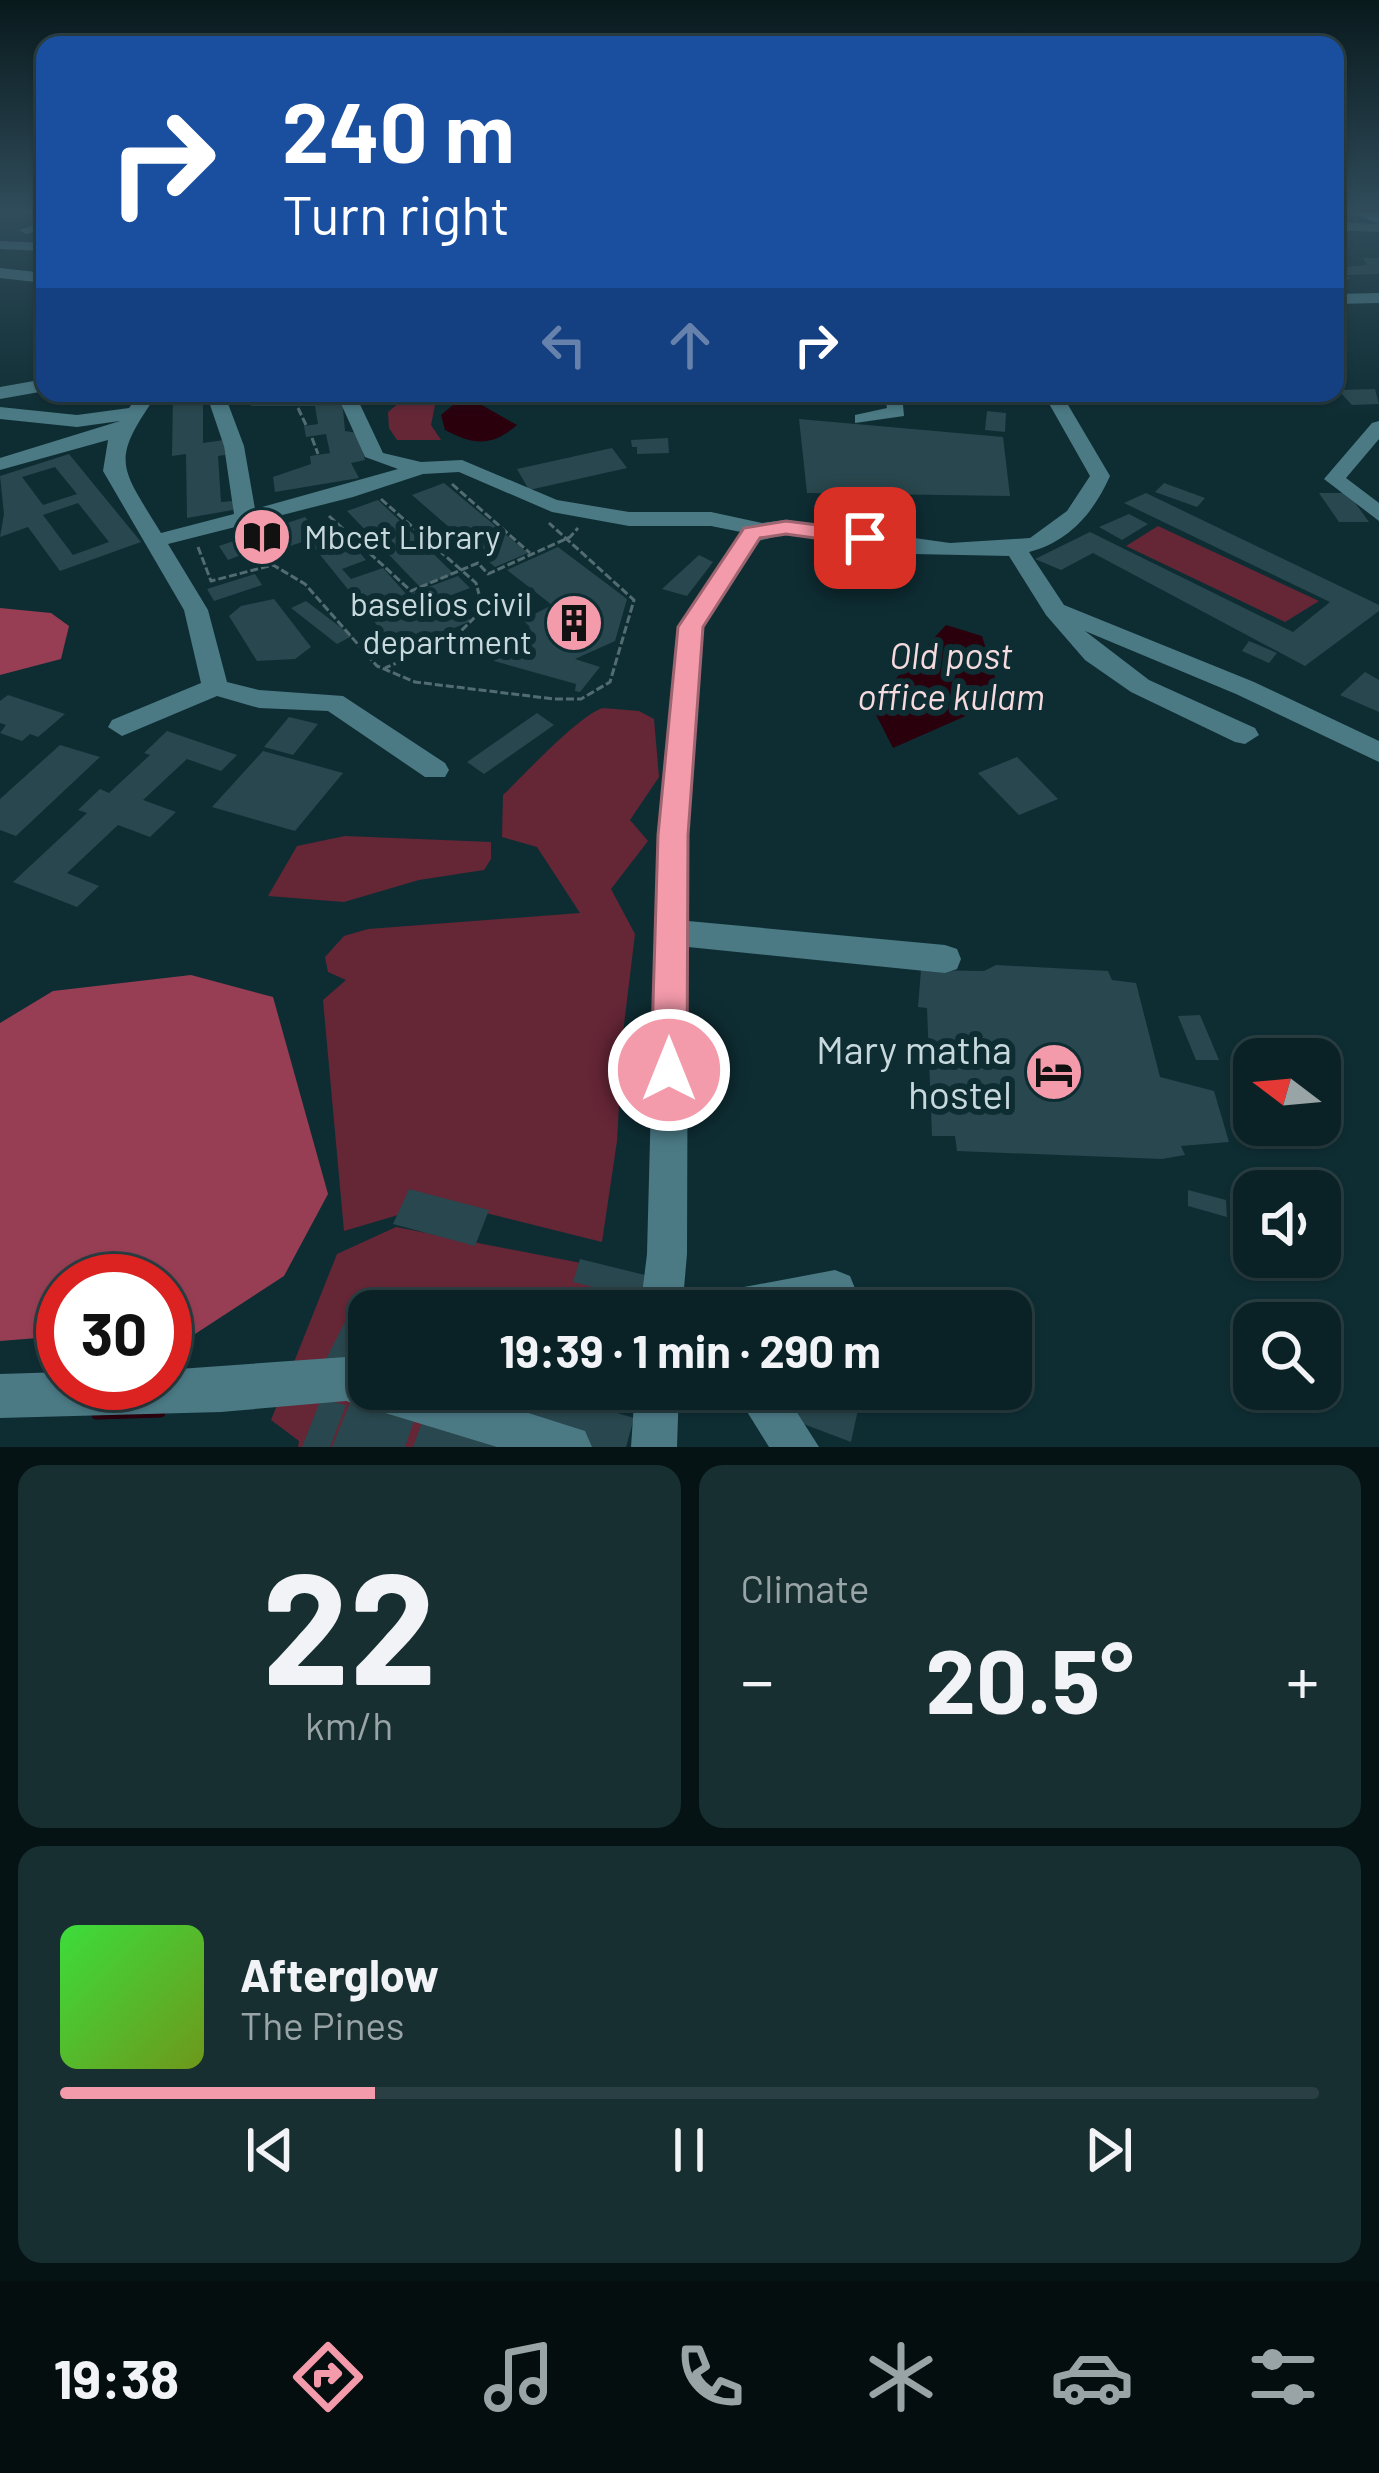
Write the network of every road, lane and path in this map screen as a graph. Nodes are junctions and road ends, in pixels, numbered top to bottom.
1 (1379, 293) edge
2 (1344, 295) edge
3 (36, 387) edge
4 (0, 393) edge
5 (143, 402) edge
6 (217, 402) edge
7 (349, 402) edge
8 (895, 402) edge
9 (1057, 402) edge
10 (298, 408) dead end
11 (0, 413) edge
12 (862, 419) dead end
13 (129, 421) junction
14 (306, 425) dead end
15 (1379, 427) edge
16 (312, 437) dead end
17 (317, 454) dead end
18 (0, 464) edge
19 (422, 468) junction
20 (346, 493) junction
21 (526, 497) junction
22 (316, 501) junction
23 (1379, 514) edge
24 (246, 519) junction
25 (762, 530) junction
26 (197, 533) junction
27 (570, 537) junction
28 (158, 540) junction
29 (1016, 549) junction
30 (530, 555) junction
31 (464, 573) junction
32 (1055, 610) junction
33 (384, 669) junction
34 (215, 687) junction
35 (122, 727) dead end
36 (1246, 736) dead end
37 (1379, 752) edge
38 (435, 770) dead end
39 (670, 932) junction
40 (945, 959) dead end
41 (664, 1290) edge
42 (348, 1379) edge
43 (0, 1396) edge
44 (449, 1410) edge
45 (656, 1410) edge
46 (770, 1410) edge
47 (569, 1447) edge
48 (654, 1447) edge
49 (796, 1447) edge

1 - 2 street
3 - 4 street
5 - 13 street
6 - 24 street
7 - 19 street
8 - 12 street
9 - 29 street
10 - 14 path
11 - 13 street
13 - 18 street
13 - 28 street
15 - 23 street
16 - 17 path
19 - 20 street
19 - 21 street
19 - 30 path
20 - 22 street
20 - 31 path
21 - 25 street
21 - 27 path
22 - 24 street
22 - 31 path
24 - 26 street
25 - 29 street
25 - 39 street
26 - 28 street
26 - 33 path
27 - 30 path
27 - 33 path
28 - 34 street
29 - 32 street
30 - 31 path
31 - 33 path
32 - 36 street
32 - 37 street
34 - 35 street
34 - 38 street
39 - 40 street
39 - 41 street
42 - 43 street
44 - 47 street
45 - 48 street
46 - 49 street

